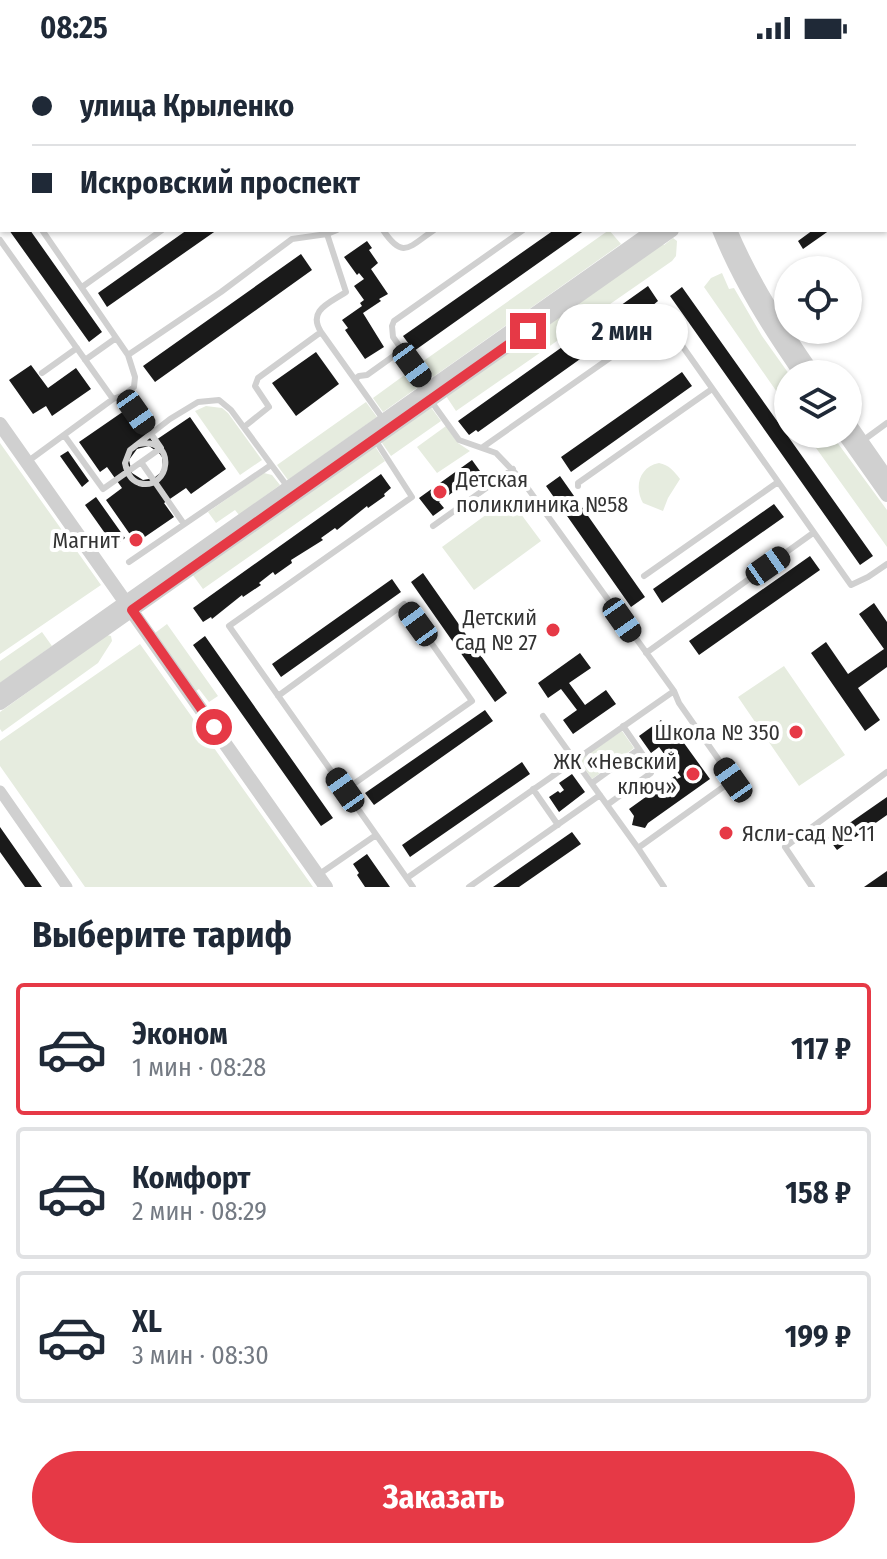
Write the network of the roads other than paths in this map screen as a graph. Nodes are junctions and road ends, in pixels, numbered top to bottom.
1 (43, 232) edge
2 (159, 232) edge
3 (287, 232) edge
4 (332, 232) edge
5 (384, 232) edge
6 (431, 232) edge
7 (520, 232) edge
8 (651, 232) edge
9 (669, 232) edge
10 (720, 232) edge
11 (731, 232) edge
12 (327, 234) junction
13 (292, 239) junction
14 (0, 240) edge
15 (82, 287) junction
16 (774, 309) edge
17 (766, 314) junction
18 (321, 332) junction
19 (116, 338) junction
20 (77, 348) junction
21 (402, 350) junction
22 (128, 355) junction
23 (85, 360) junction
24 (793, 360) edge
25 (803, 360) edge
26 (42, 373) dead end
27 (355, 379) junction
28 (712, 389) junction
29 (430, 394) junction
30 (124, 395) junction
31 (113, 399) junction
32 (887, 423) edge
33 (0, 424) edge
34 (387, 424) junction
35 (244, 427) junction
36 (64, 435) junction
37 (372, 435) junction
38 (862, 440) edge
39 (139, 444) junction
40 (483, 447) junction
41 (859, 448) edge
42 (861, 448) edge
43 (27, 462) junction
44 (141, 462) junction
45 (271, 465) junction
46 (513, 469) junction
47 (887, 478) edge
48 (778, 482) junction
49 (578, 486) dead end
50 (292, 492) junction
51 (887, 495) edge
52 (184, 524) junction
53 (433, 526) dead end
54 (813, 533) junction
55 (129, 562) dead end
56 (887, 564) edge
57 (644, 576) dead end
58 (129, 606) junction
59 (646, 653) junction
60 (0, 691) edge
61 (674, 691) junction
62 (278, 696) junction
63 (0, 703) edge
64 (543, 716) dead end
65 (623, 726) junction
66 (639, 749) junction
67 (575, 759) junction
68 (887, 772) edge
69 (592, 783) junction
70 (533, 789) junction
71 (345, 790) junction
72 (0, 791) edge
73 (600, 795) junction
74 (607, 805) junction
75 (558, 825) junction
76 (376, 835) junction
77 (638, 848) junction
78 (407, 878) junction
79 (322, 881) edge
80 (67, 887) edge
81 (413, 887) edge
82 (469, 887) edge
83 (664, 887) edge
84 (812, 887) edge

1 - 15 lane
2 - 15 lane
3 - 13 lane
4 - 12 lane
5 - 6 lane
7 - 21 lane
8 - 29 street
9 - 29 street
10 - 17 street
11 - 17 street
12 - 13 lane
12 - 18 lane
13 - 22 lane
14 - 20 lane
15 - 19 lane
16 - 17 lane
17 - 24 street
17 - 25 street
18 - 27 lane
18 - 35 lane
19 - 22 lane
19 - 23 lane
20 - 23 lane
20 - 26 lane
21 - 27 lane
21 - 29 lane
22 - 30 lane
23 - 31 lane
27 - 34 lane
28 - 40 lane
28 - 48 lane
28 - 49 lane
29 - 34 street
29 - 40 lane
30 - 31 lane
30 - 44 lane
31 - 36 lane
32 - 38 lane
33 - 43 street
34 - 37 street
35 - 39 lane
35 - 45 lane
36 - 43 lane
36 - 44 lane
37 - 50 street
37 - 62 lane
39 - 39 lane
40 - 46 lane
41 - 51 street
42 - 47 street
43 - 58 street
44 - 52 lane
45 - 50 lane
45 - 52 lane
46 - 53 lane
46 - 59 lane
48 - 54 lane
48 - 57 lane
50 - 58 street
52 - 55 lane
54 - 56 lane
54 - 59 lane
58 - 60 street
58 - 63 street
58 - 79 street
59 - 61 lane
61 - 65 lane
61 - 77 lane
62 - 71 lane
62 - 71 lane
64 - 67 lane
65 - 66 lane
65 - 67 lane
66 - 69 lane
66 - 74 lane
67 - 69 lane
67 - 70 lane
68 - 84 lane
69 - 73 lane
70 - 75 lane
70 - 78 lane
71 - 76 lane
72 - 80 street
73 - 74 lane
73 - 75 lane
74 - 77 lane
75 - 82 lane
76 - 78 lane
76 - 79 lane
77 - 83 lane
78 - 81 lane

